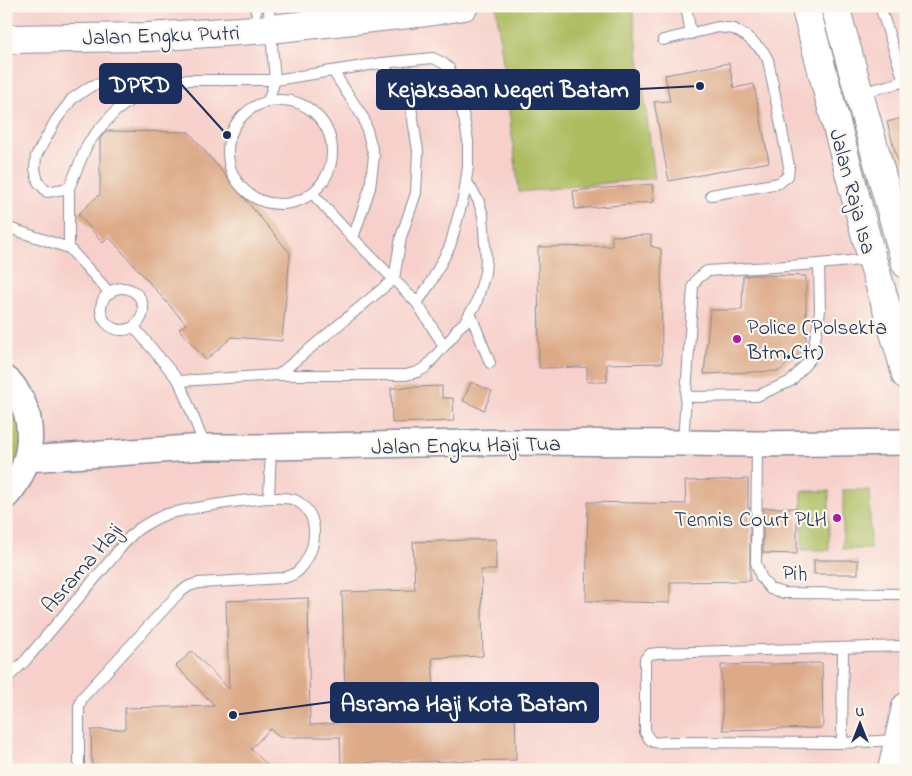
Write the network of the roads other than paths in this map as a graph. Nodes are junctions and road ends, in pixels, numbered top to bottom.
1 (318, 6) edge
2 (464, 6) edge
3 (686, 6) edge
4 (805, 6) edge
5 (835, 6) edge
6 (880, 6) edge
7 (267, 13) edge
8 (6, 21) edge
9 (691, 34) junction
10 (6, 39) edge
11 (663, 40) dead end
12 (382, 63) junction
13 (333, 71) junction
14 (156, 80) junction
15 (275, 80) junction
16 (905, 81) edge
17 (859, 93) junction
18 (268, 102) junction
19 (467, 182) junction
20 (69, 188) junction
21 (312, 193) junction
22 (711, 194) dead end
23 (6, 227) edge
24 (354, 238) junction
25 (69, 248) junction
26 (872, 259) junction
27 (819, 264) junction
28 (906, 264) edge
29 (394, 279) junction
30 (110, 293) junction
31 (417, 303) junction
32 (470, 313) junction
33 (134, 327) junction
34 (444, 346) junction
35 (490, 362) dead end
36 (278, 375) junction
37 (906, 375) edge
38 (6, 379) edge
39 (179, 380) junction
40 (686, 397) junction
41 (682, 442) junction
42 (906, 442) edge
43 (756, 444) junction
44 (205, 447) junction
45 (271, 447) junction
46 (27, 459) junction
47 (6, 496) edge
48 (269, 498) junction
49 (906, 594) edge
50 (906, 646) edge
51 (843, 648) junction
52 (6, 679) edge
53 (906, 707) edge
54 (898, 740) junction
55 (842, 743) junction
56 (79, 770) edge
57 (892, 770) edge

1 - 7 main road, Jalan Engku Putri
2 - 7 main road, Jalan Engku Putri
3 - 9 lane
4 - 26 main road, Jalan Raja Isa
5 - 17 main road, Jalan Raja Isa
6 - 16 lane
7 - 8 main road, Jalan Engku Putri
7 - 10 main road, Jalan Engku Putri
7 - 15 lane
9 - 11 lane
9 - 22 lane
12 - 13 lane
12 - 19 lane
12 - 29 lane
13 - 15 lane
13 - 24 lane
14 - 15 lane
14 - 20 lane
14 - 20 lane
15 - 18 lane
16 - 17 lane
17 - 28 main road, Jalan Raja Isa
18 - 21 lane
18 - 21 lane
19 - 31 lane
19 - 32 lane
20 - 25 lane
21 - 24 lane
23 - 25 lane
24 - 29 lane
25 - 30 lane
26 - 27 lane
26 - 37 main road, Jalan Raja Isa
27 - 40 lane
27 - 40 lane
29 - 31 lane
29 - 36 lane
30 - 33 lane
30 - 33 lane
31 - 34 lane
32 - 34 lane
32 - 35 lane
33 - 39 lane
34 - 36 lane
36 - 39 lane
38 - 46 street
39 - 44 lane
40 - 41 lane
41 - 43 street, Jalan Engku Haji Tua
41 - 45 street, Jalan Engku Haji Tua
42 - 43 street, Jalan Engku Haji Tua
43 - 49 lane, Pih
44 - 45 street, Jalan Engku Haji Tua
44 - 46 street, Jalan Engku Haji Tua
45 - 48 lane
46 - 47 street
48 - 52 lane, Asrama Haji
48 - 56 lane, Asrama Haji
50 - 51 lane
51 - 55 lane
51 - 55 lane
53 - 54 main road
54 - 55 lane
54 - 57 main road

